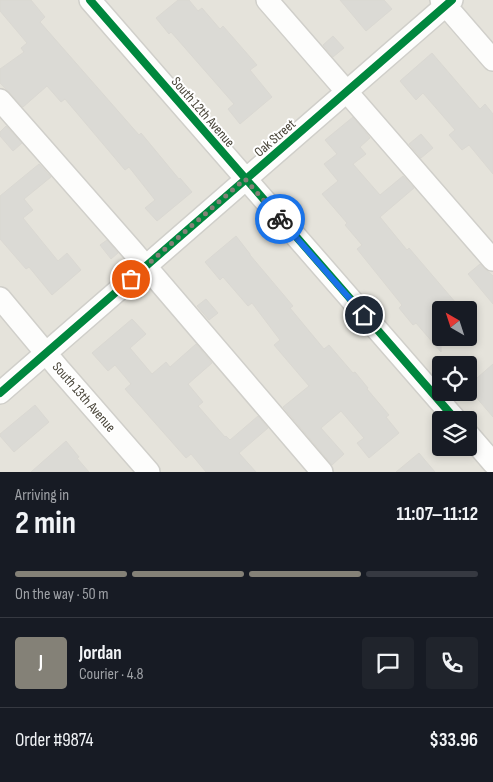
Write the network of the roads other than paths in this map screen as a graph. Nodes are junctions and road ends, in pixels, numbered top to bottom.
1 (90, 0) edge
2 (267, 0) edge
3 (447, 2) edge
4 (493, 60) edge
5 (346, 92) junction
6 (0, 100) edge
7 (245, 179) junction
8 (493, 260) edge
9 (145, 266) junction
10 (0, 298) edge
11 (45, 352) junction
12 (0, 393) edge
13 (448, 411) edge
14 (477, 444) edge
15 (493, 463) edge
16 (149, 472) edge
17 (322, 472) edge

1 - 7 street, South 12th Avenue
2 - 5 street
3 - 4 street
3 - 5 street, Oak Street
5 - 7 street, Oak Street
5 - 8 street
6 - 9 street
7 - 9 street, Oak Street
7 - 13 street, South 12th Avenue
9 - 11 street, Oak Street
9 - 17 street
10 - 11 street, South 13th Avenue
11 - 12 street, Oak Street
11 - 16 street, South 13th Avenue
14 - 15 street

